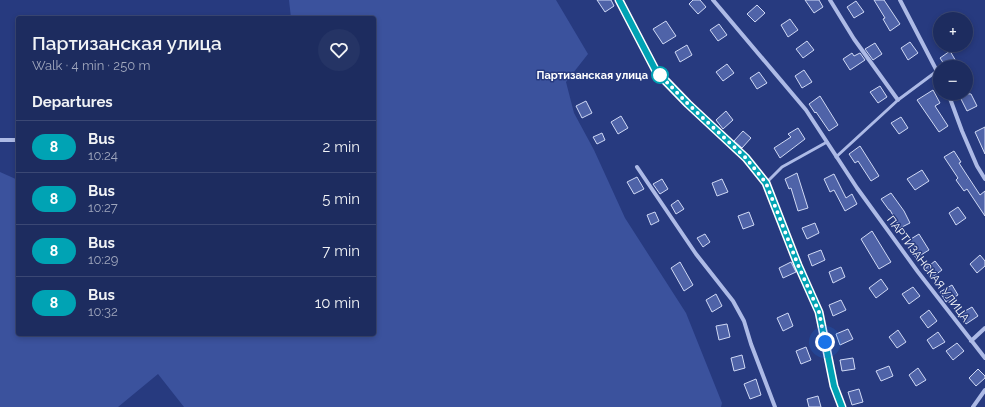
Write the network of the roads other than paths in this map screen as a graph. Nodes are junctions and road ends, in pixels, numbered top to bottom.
1 (619, 0) edge
2 (713, 0) edge
3 (830, 0) edge
4 (900, 0) edge
5 (933, 63) edge
6 (933, 74) edge
7 (898, 100) junction
8 (951, 100) edge
9 (0, 140) edge
10 (16, 140) edge
11 (827, 142) junction
12 (836, 157) junction
13 (636, 167) dead end
14 (985, 179) edge
15 (766, 183) junction
16 (985, 328) edge
17 (971, 341) junction
18 (985, 358) edge
19 (985, 390) edge
20 (775, 407) edge
21 (842, 407) edge
22 (973, 407) edge

1 - 15 street
2 - 11 street, ПАРТИЗАНСКАЯ УЛИЦА
3 - 7 street
4 - 5 street
6 - 7 lane
7 - 12 lane
8 - 14 street
9 - 10 street
11 - 12 street, ПАРТИЗАНСКАЯ УЛИЦА
11 - 15 lane
12 - 17 street, ПАРТИЗАНСКАЯ УЛИЦА
13 - 20 street
15 - 21 street
16 - 17 street
17 - 18 street, ПАРТИЗАНСКАЯ УЛИЦА
19 - 22 street

